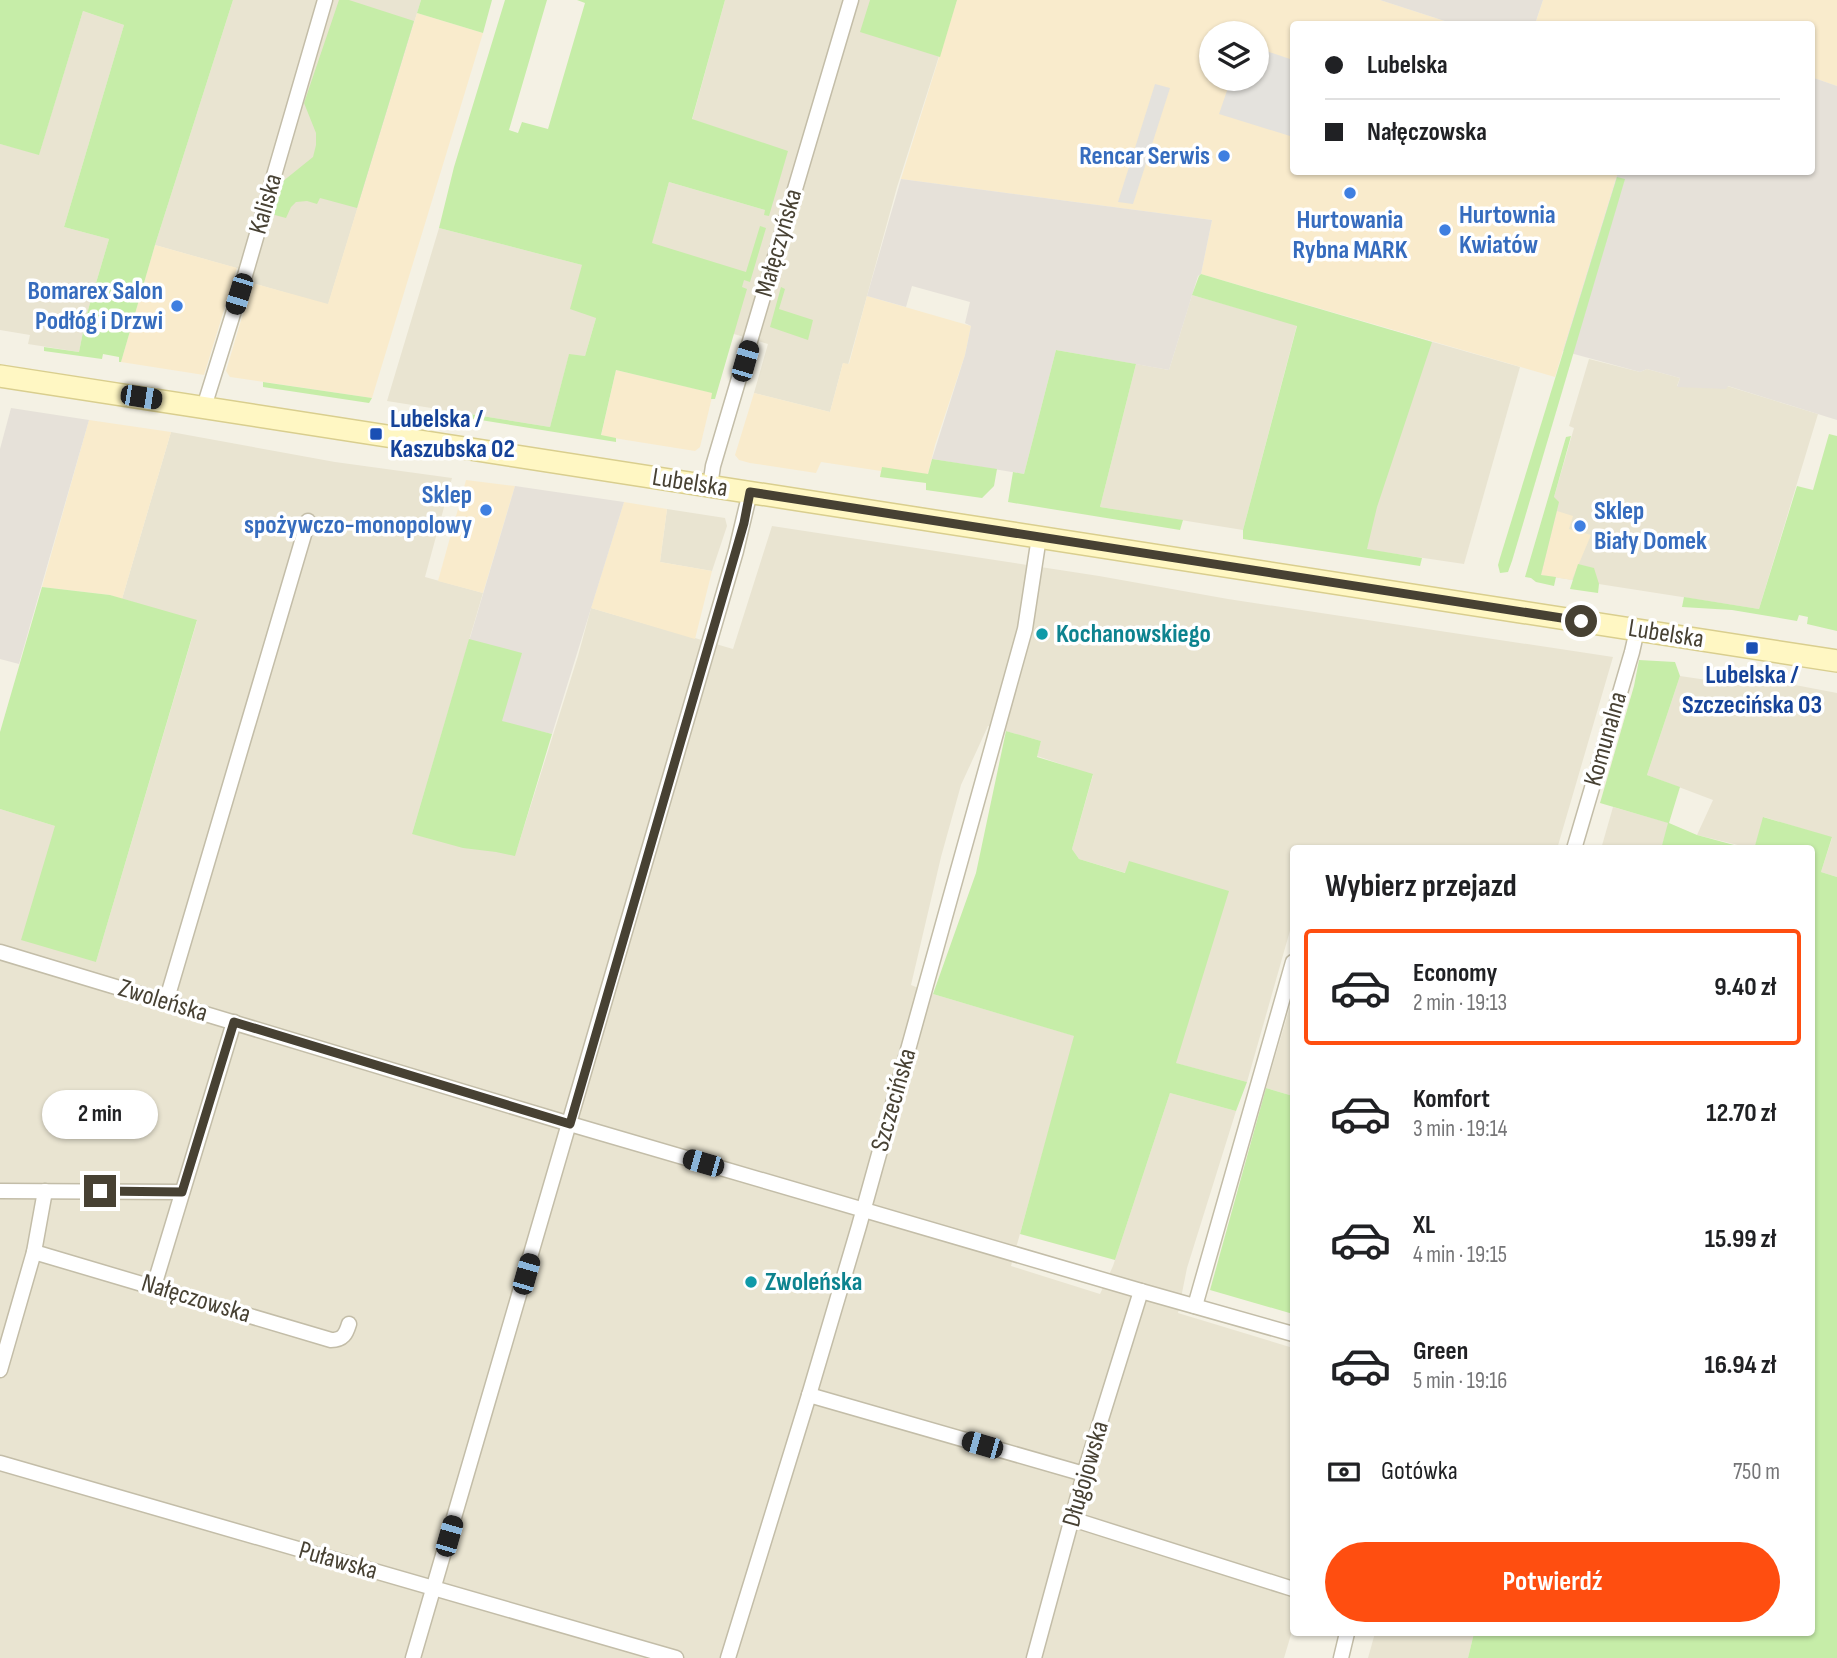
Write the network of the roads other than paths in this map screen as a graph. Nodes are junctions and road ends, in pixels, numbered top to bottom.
1 (325, 0) edge
2 (851, 0) edge
3 (0, 376) edge
4 (204, 407) junction
5 (710, 486) junction
6 (750, 492) junction
7 (308, 522) dead end
8 (1040, 537) junction
9 (1637, 630) junction
10 (1837, 661) edge
11 (1575, 845) edge
12 (0, 952) edge
13 (1290, 973) edge
14 (166, 1002) junction
15 (234, 1022) junction
16 (570, 1124) junction
17 (0, 1191) edge
18 (45, 1191) junction
19 (182, 1192) junction
20 (864, 1209) junction
21 (34, 1252) junction
22 (154, 1286) junction
23 (1142, 1292) junction
24 (1195, 1306) junction
25 (349, 1324) dead end
26 (1290, 1333) edge
27 (0, 1370) edge
28 (809, 1395) junction
29 (0, 1463) edge
30 (1084, 1474) junction
31 (1072, 1519) junction
32 (1290, 1588) edge
33 (434, 1589) junction
34 (1346, 1636) edge
35 (413, 1658) edge
36 (676, 1658) edge
37 (728, 1658) edge
38 (1034, 1658) edge
39 (1341, 1658) edge

1 - 4 street, Kaliska
2 - 5 street, Małęczyńska
3 - 4 main road, Lubelska
4 - 5 main road, Lubelska
5 - 6 main road, Lubelska
6 - 8 main road, Lubelska
6 - 16 street
7 - 14 street
8 - 9 main road, Lubelska
8 - 20 street, Szczecińska
9 - 10 main road, Lubelska
9 - 11 street, Komunalna
12 - 14 street, Zwoleńska
13 - 24 street
14 - 15 street, Zwoleńska
15 - 16 street, Zwoleńska
15 - 19 street
16 - 20 street, Zwoleńska
16 - 33 street
17 - 18 street
18 - 19 street
18 - 21 street
19 - 22 street
20 - 23 street, Zwoleńska
20 - 28 street, Szczecińska
21 - 22 street, Nałęczowska
21 - 27 street
22 - 25 street, Nałęczowska
23 - 24 street, Zwoleńska
23 - 30 street, Długojowska
24 - 26 street, Zwoleńska
28 - 30 street
28 - 37 street, Szczecińska
29 - 33 street, Puławska
30 - 31 street, Długojowska
31 - 32 street
31 - 38 street, Długojowska
33 - 35 street
33 - 36 street, Puławska
34 - 39 street

